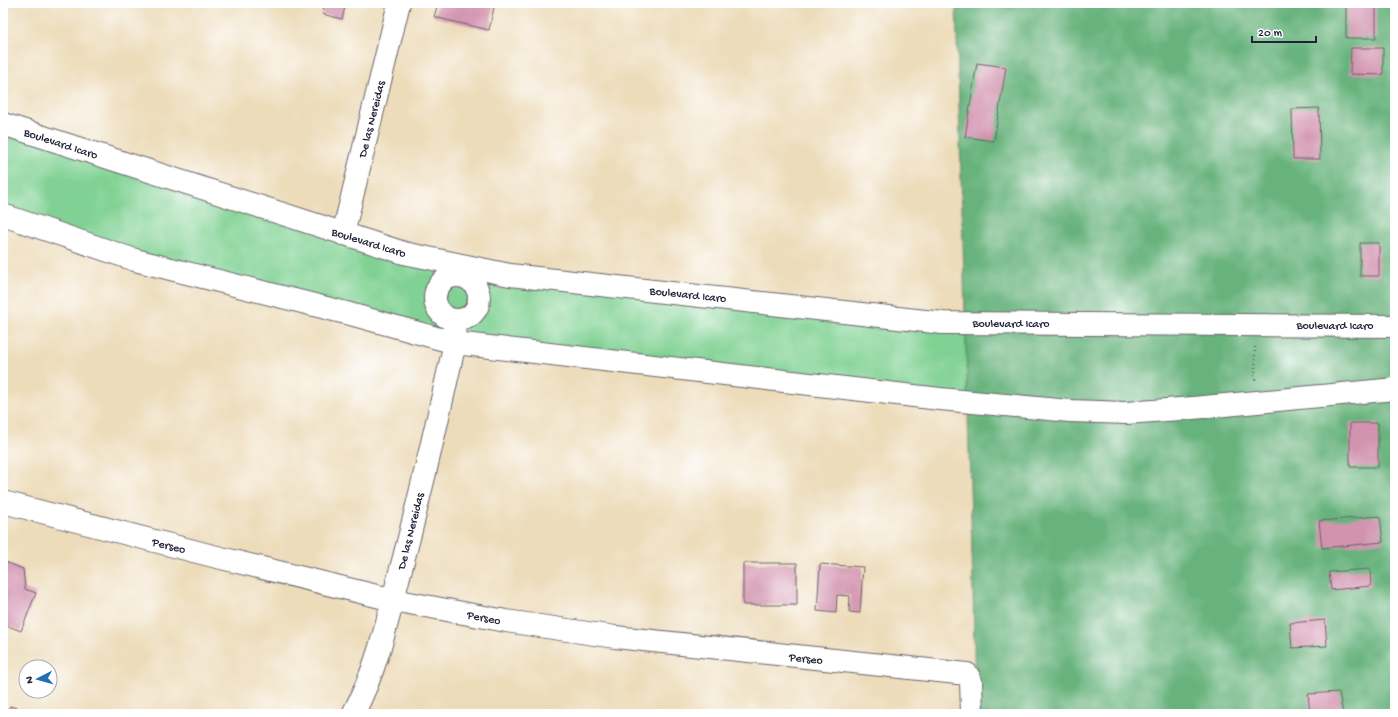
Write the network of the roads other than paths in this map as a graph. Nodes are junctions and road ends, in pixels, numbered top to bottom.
1 (399, 3) edge
2 (3, 124) edge
3 (3, 215) edge
4 (343, 234) junction
5 (404, 253) junction
6 (510, 275) junction
7 (475, 285) junction
8 (438, 287) junction
9 (454, 321) junction
10 (1395, 326) edge
11 (455, 343) junction
12 (1395, 389) edge
13 (3, 502) edge
14 (393, 600) junction
15 (353, 714) edge
16 (972, 714) edge

1 - 4 street, De las Nereidas
2 - 4 street, Boulevard Icaro
3 - 11 street
4 - 5 street, Boulevard Icaro
5 - 6 street, Boulevard Icaro
5 - 8 street
6 - 7 street
6 - 10 street, Boulevard Icaro
7 - 8 street
7 - 9 street
8 - 9 street
9 - 11 street, De las Nereidas
11 - 12 street
11 - 14 street, De las Nereidas
13 - 14 street, Perseo
14 - 15 street, De las Nereidas
14 - 16 street, Perseo

